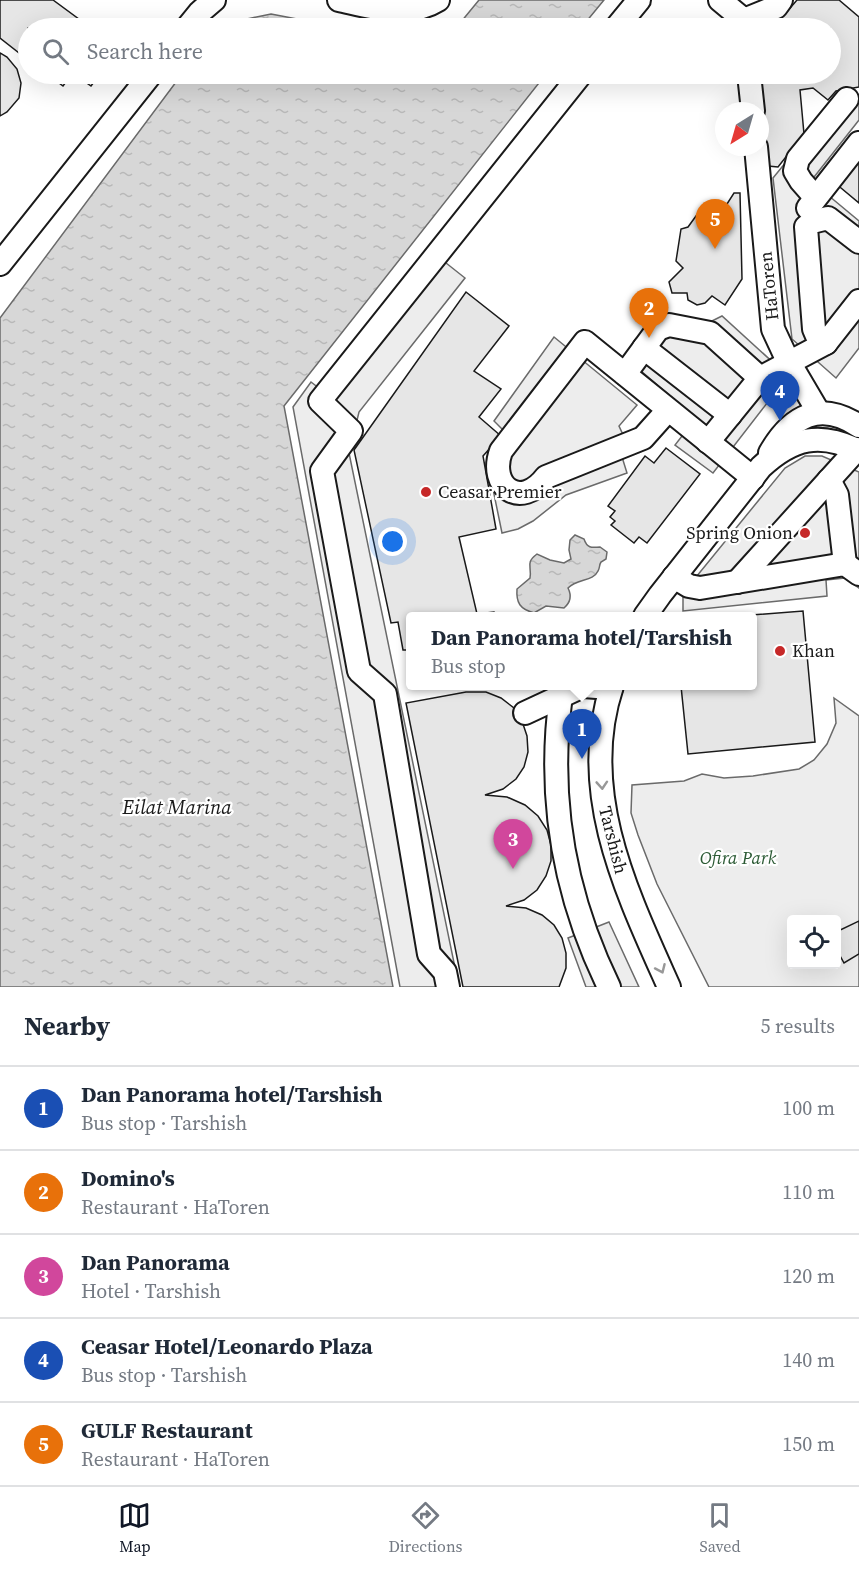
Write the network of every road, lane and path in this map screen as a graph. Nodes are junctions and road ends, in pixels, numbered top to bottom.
1 (214, 0) edge
2 (339, 0) edge
3 (438, 0) edge
4 (639, 0) edge
5 (720, 0) edge
6 (781, 0) edge
7 (743, 16) edge
8 (195, 18) edge
9 (624, 18) edge
10 (143, 84) edge
11 (573, 84) edge
12 (750, 84) edge
13 (847, 99) dead end
14 (752, 102) edge
15 (859, 143) edge
16 (757, 156) edge
17 (815, 197) junction
18 (806, 227) junction
19 (859, 242) edge
20 (0, 264) edge
21 (859, 301) edge
22 (826, 342) junction
23 (645, 348) junction
24 (789, 363) junction
25 (625, 374) junction
26 (760, 378) junction
27 (668, 410) junction
28 (819, 413) junction
29 (730, 415) junction
30 (859, 426) edge
31 (708, 442) junction
32 (858, 450) edge
33 (757, 473) junction
34 (829, 480) junction
35 (852, 569) edge
36 (674, 577) junction
37 (737, 582) junction
38 (648, 612) edge
39 (573, 690) edge
40 (611, 690) edge
41 (561, 695) junction
42 (525, 713) dead end
43 (448, 987) edge
44 (609, 987) edge
45 (669, 987) edge

1 - 8 street
2 - 3 street
4 - 9 street
5 - 7 street
6 - 7 street
10 - 20 street
11 - 43 street
12 - 14 street
13 - 17 street
15 - 17 street
16 - 24 street, HaToren
17 - 18 street
18 - 19 street
18 - 22 street
21 - 22 street
22 - 24 street
23 - 25 street
23 - 26 street
23 - 29 street
24 - 26 street
24 - 28 street, HaToren
25 - 27 street
25 - 27 street
26 - 29 street
27 - 31 street
28 - 30 street
28 - 33 street
29 - 31 street
31 - 33 street
32 - 33 street
32 - 34 street
33 - 36 street
34 - 35 street
34 - 37 street
35 - 37 street
36 - 37 street
36 - 38 street
39 - 41 street
40 -> 45 street, Tarshish
41 - 42 street
41 - 44 street

